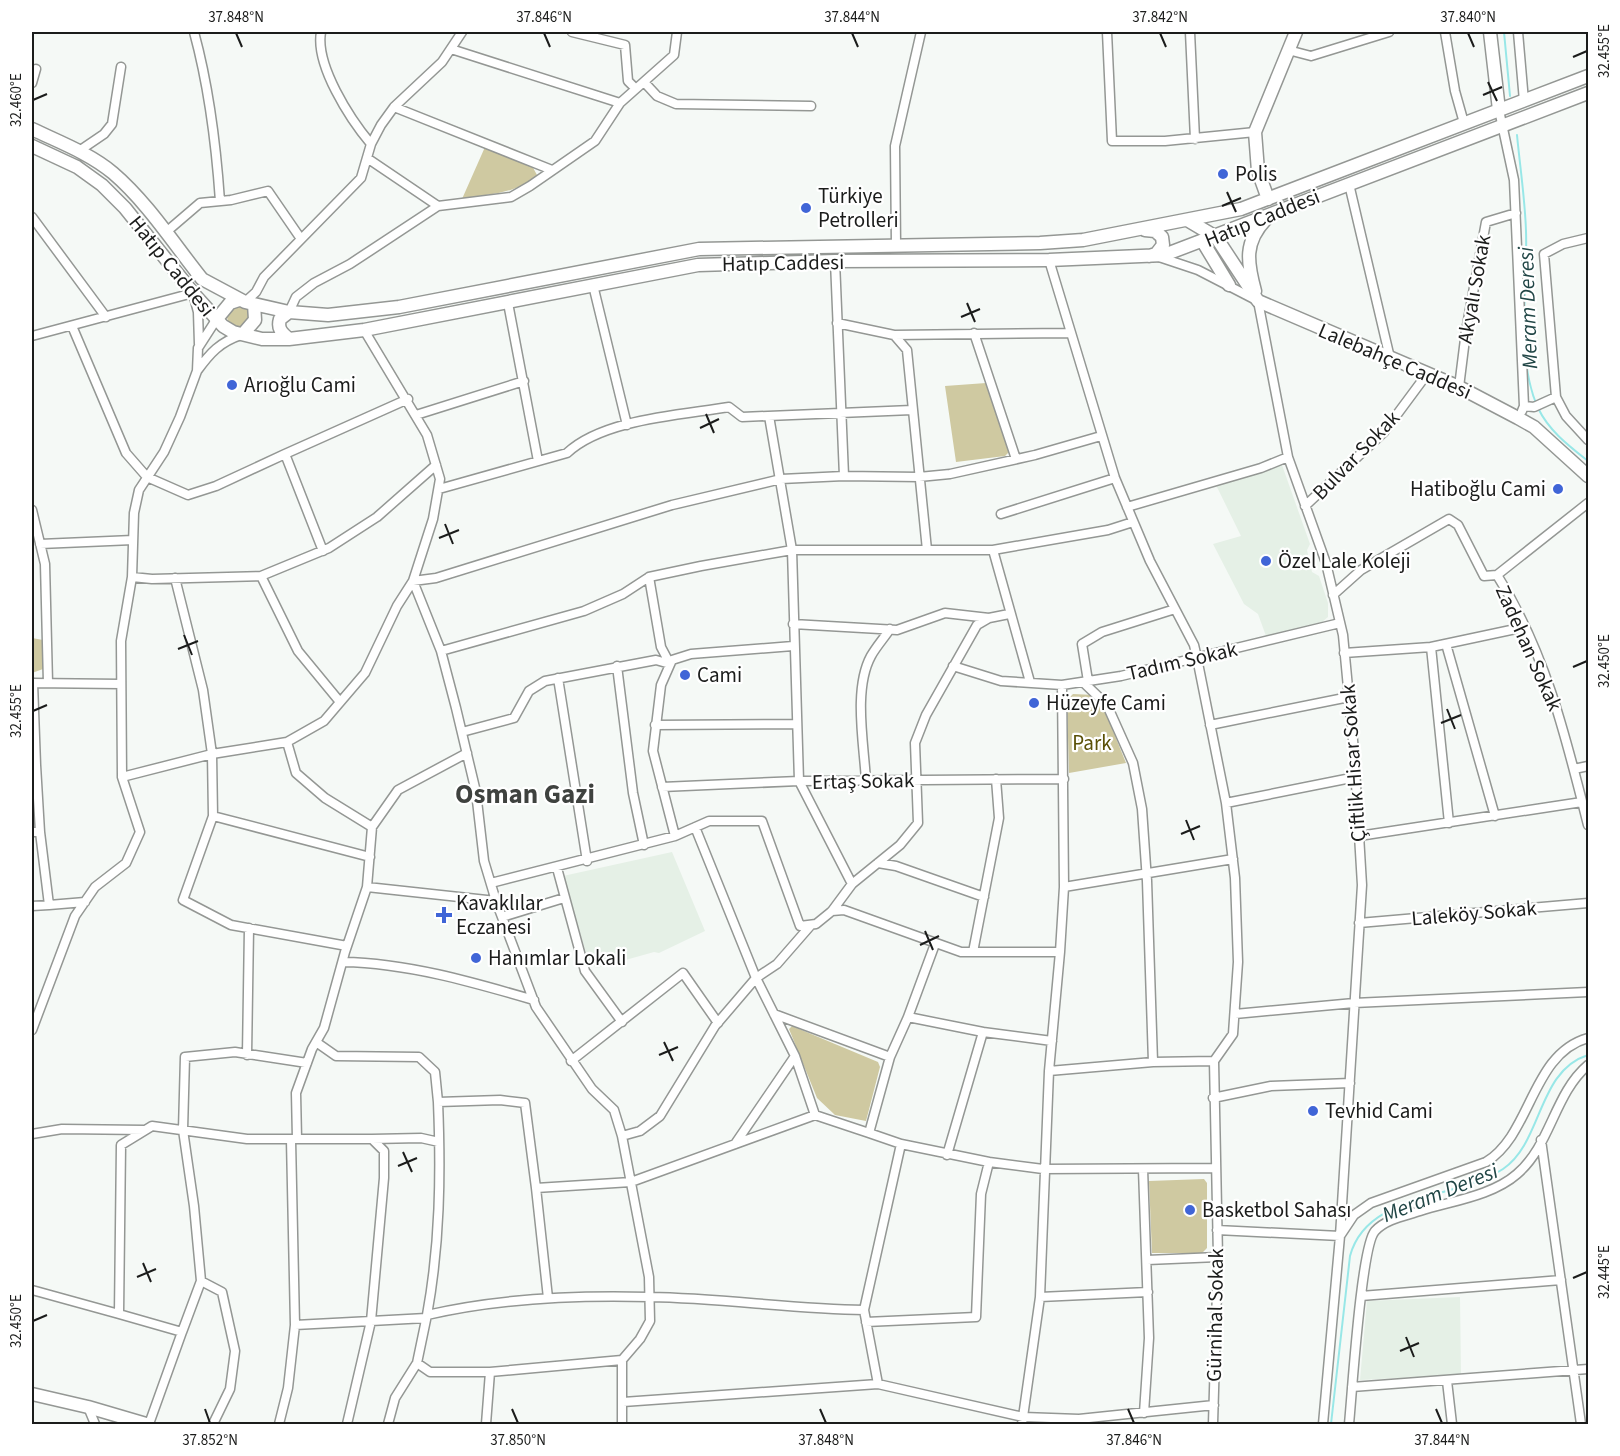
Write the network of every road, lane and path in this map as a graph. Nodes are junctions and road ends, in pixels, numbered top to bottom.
1 (194, 32) edge
2 (321, 32) edge
3 (462, 32) edge
4 (572, 32) edge
5 (677, 32) edge
6 (921, 32) edge
7 (1107, 32) edge
8 (1190, 32) edge
9 (1296, 32) edge
10 (1389, 32) edge
11 (1445, 32) edge
12 (1490, 32) edge
13 (1518, 32) edge
14 (450, 49) junction
15 (1288, 50) junction
16 (121, 67) dead end
17 (36, 69) dead end
18 (1588, 76) edge
19 (644, 82) junction
20 (32, 83) edge
21 (635, 88) junction
22 (1588, 93) edge
23 (1524, 101) junction
24 (620, 103) junction
25 (811, 106) dead end
26 (394, 107) junction
27 (1499, 110) junction
28 (1464, 123) junction
29 (1503, 125) junction
30 (32, 129) edge
31 (1255, 132) junction
32 (1195, 139) junction
33 (371, 144) junction
34 (32, 146) edge
35 (79, 151) junction
36 (367, 158) junction
37 (552, 170) junction
38 (1349, 184) junction
39 (1268, 199) junction
40 (220, 201) junction
41 (438, 206) junction
42 (1516, 213) junction
43 (1269, 216) junction
44 (32, 217) edge
45 (1189, 221) junction
46 (1143, 229) junction
47 (165, 233) junction
48 (1216, 237) junction
49 (1588, 238) edge
50 (302, 239) junction
51 (1203, 242) junction
52 (896, 246) junction
53 (1150, 257) junction
54 (1049, 260) junction
55 (835, 261) junction
56 (593, 285) junction
57 (1228, 285) junction
58 (193, 293) junction
59 (1258, 301) junction
60 (246, 302) junction
61 (508, 303) junction
62 (289, 312) junction
63 (106, 317) junction
64 (216, 320) junction
65 (837, 323) junction
66 (72, 326) junction
67 (364, 330) junction
68 (974, 333) junction
69 (1069, 333) junction
70 (243, 334) junction
71 (894, 335) junction
72 (32, 336) edge
73 (289, 339) junction
74 (198, 348) junction
75 (1390, 358) junction
76 (197, 371) junction
77 (1427, 374) junction
78 (524, 381) junction
79 (1459, 387) junction
80 (1553, 398) junction
81 (408, 399) junction
82 (912, 410) junction
83 (1521, 412) junction
84 (839, 413) junction
85 (417, 415) junction
86 (769, 416) junction
87 (627, 424) junction
88 (1101, 436) junction
89 (1588, 440) edge
90 (285, 454) junction
91 (1288, 457) junction
92 (1016, 459) junction
93 (538, 461) junction
94 (436, 465) junction
95 (843, 476) junction
96 (1588, 476) edge
97 (147, 477) junction
98 (919, 477) junction
99 (1115, 478) junction
100 (782, 479) junction
101 (439, 489) junction
102 (1588, 503) edge
103 (1305, 506) junction
104 (1127, 507) junction
105 (32, 510) edge
106 (1001, 514) dead end
107 (1133, 522) junction
108 (133, 540) junction
109 (40, 544) junction
110 (323, 550) junction
111 (792, 550) junction
112 (927, 550) junction
113 (993, 550) junction
114 (1497, 575) junction
115 (261, 576) junction
116 (132, 577) junction
117 (649, 577) junction
118 (174, 578) junction
119 (413, 581) junction
120 (1334, 595) junction
121 (1175, 609) junction
122 (1010, 614) junction
123 (989, 618) junction
124 (1340, 623) junction
125 (793, 624) junction
126 (1525, 627) junction
127 (890, 629) junction
128 (1446, 644) junction
129 (793, 646) junction
130 (1431, 647) junction
131 (441, 651) junction
132 (1344, 653) junction
133 (1197, 658) junction
134 (670, 664) junction
135 (616, 666) junction
136 (953, 666) junction
137 (558, 678) junction
138 (1086, 681) junction
139 (1030, 682) junction
140 (32, 683) edge
141 (48, 683) junction
142 (121, 684) junction
143 (1062, 685) junction
144 (1349, 697) junction
145 (340, 702) junction
146 (797, 724) junction
147 (655, 725) junction
148 (1210, 725) junction
149 (462, 732) junction
150 (287, 742) junction
151 (467, 753) junction
152 (213, 754) junction
153 (34, 765) edge
154 (1588, 766) edge
155 (1574, 769) junction
156 (122, 777) junction
157 (1356, 777) junction
158 (996, 779) junction
159 (1064, 779) junction
160 (918, 780) junction
161 (799, 781) junction
162 (866, 781) junction
163 (662, 787) junction
164 (1582, 802) junction
165 (1226, 803) junction
166 (213, 816) junction
167 (1495, 816) junction
168 (1449, 823) junction
169 (1588, 825) edge
170 (372, 827) junction
171 (695, 827) junction
172 (36, 832) edge
173 (675, 836) junction
174 (1359, 836) junction
175 (644, 845) junction
176 (370, 857) junction
177 (1233, 859) junction
178 (587, 861) junction
179 (878, 863) junction
180 (557, 868) junction
181 (1147, 872) junction
182 (491, 883) junction
183 (852, 884) junction
184 (367, 886) junction
185 (1064, 887) junction
186 (984, 897) junction
187 (564, 898) junction
188 (496, 901) junction
189 (85, 902) junction
190 (1588, 903) edge
191 (49, 905) junction
192 (32, 906) edge
193 (832, 910) junction
194 (502, 917) junction
195 (1359, 923) junction
196 (811, 925) junction
197 (249, 928) junction
198 (936, 944) junction
199 (347, 946) junction
200 (973, 952) junction
201 (1060, 952) junction
202 (343, 962) junction
203 (756, 978) junction
204 (1588, 992) edge
205 (534, 1000) junction
206 (1354, 1004) junction
207 (774, 1014) junction
208 (1235, 1014) junction
209 (908, 1017) junction
210 (621, 1022) junction
211 (718, 1023) junction
212 (32, 1030) edge
213 (984, 1032) junction
214 (1588, 1038) edge
215 (1052, 1041) junction
216 (316, 1042) junction
217 (247, 1054) junction
218 (795, 1056) junction
219 (890, 1057) junction
220 (571, 1060) junction
221 (1214, 1061) junction
222 (1153, 1062) junction
223 (307, 1063) junction
224 (1588, 1065) edge
225 (1049, 1071) junction
226 (1350, 1083) junction
227 (1213, 1098) junction
228 (438, 1102) junction
229 (814, 1114) junction
230 (145, 1130) junction
231 (183, 1130) junction
232 (869, 1133) junction
233 (32, 1134) edge
234 (622, 1136) junction
235 (372, 1139) junction
236 (294, 1140) junction
237 (1541, 1140) junction
238 (439, 1142) junction
239 (901, 1144) junction
240 (735, 1145) junction
241 (947, 1155) junction
242 (989, 1162) junction
243 (1143, 1168) junction
244 (1215, 1168) junction
245 (1043, 1169) junction
246 (631, 1182) junction
247 (536, 1188) junction
248 (1217, 1230) junction
249 (1340, 1236) junction
250 (1218, 1257) junction
251 (1147, 1260) junction
252 (1561, 1280) junction
253 (201, 1281) junction
254 (32, 1290) edge
255 (1148, 1292) junction
256 (1361, 1296) junction
257 (650, 1297) junction
258 (1040, 1297) junction
259 (548, 1298) junction
260 (864, 1310) junction
261 (119, 1314) junction
262 (427, 1316) junction
263 (370, 1321) junction
264 (866, 1322) junction
265 (295, 1325) junction
266 (182, 1332) junction
267 (622, 1360) junction
268 (417, 1363) junction
269 (1588, 1369) edge
270 (1573, 1370) junction
271 (490, 1372) junction
272 (1447, 1381) junction
273 (878, 1384) junction
274 (1352, 1387) junction
275 (32, 1394) edge
276 (623, 1402) junction
277 (1214, 1405) junction
278 (88, 1407) junction
279 (1144, 1413) junction
280 (1022, 1421) edge
281 (95, 1425) edge
282 (147, 1425) edge
283 (213, 1425) edge
284 (279, 1425) edge
285 (347, 1425) edge
286 (388, 1425) edge
287 (486, 1425) edge
288 (622, 1425) edge
289 (1213, 1425) edge
290 (1323, 1425) edge
291 (1349, 1425) edge
292 (1452, 1425) edge
293 (1581, 1425) edge

1 - 40 street
2 - 33 street
3 - 14 street
4 - 21 street
5 - 19 street
6 - 52 street
7 - 32 street
8 - 32 street
9 - 15 main road
10 - 15 street
11 - 28 street
12 - 27 main road
13 - 23 street
14 - 24 street
14 - 26 street
15 - 31 main road
16 - 35 street
17 - 20 street
18 - 23 main road, Hatıp Caddesi
19 - 21 street
19 - 25 street
21 - 24 street
22 - 29 main road, Hatıp Caddesi
23 - 27 main road, Hatıp Caddesi
24 - 37 street
26 - 33 street
26 - 37 street
27 - 28 main road, Hatıp Caddesi
27 - 29 street
28 - 39 main road, Hatıp Caddesi
29 - 38 main road, Hatıp Caddesi
29 - 42 street
30 - 35 main road, Hatıp Caddesi
31 - 32 street
31 - 39 main road
33 - 36 street
34 - 58 main road, Hatıp Caddesi
35 - 47 main road, Hatıp Caddesi
36 - 41 street
36 - 50 street
37 - 41 street
38 - 43 main road, Hatıp Caddesi
38 - 75 street
39 - 45 main road, Hatıp Caddesi
40 - 47 street
40 - 50 street
41 - 62 street
42 - 79 street, Akyalı Sokak
42 - 83 street
43 - 48 main road, Hatıp Caddesi
43 - 59 main road
44 - 63 street
45 - 46 main road, Hatıp Caddesi
45 - 48 main road
46 - 52 main road, Hatıp Caddesi
46 - 53 main road
47 - 60 main road, Hatıp Caddesi
48 - 51 main road, Hatıp Caddesi
48 - 59 main road
49 - 80 street
50 - 60 street
51 - 53 main road, Hatıp Caddesi
51 - 57 main road
52 - 62 main road, Hatıp Caddesi
53 - 54 main road, Hatıp Caddesi
53 - 57 street
54 - 55 main road, Hatıp Caddesi
54 - 69 street
55 - 56 main road, Hatıp Caddesi
55 - 65 street
56 - 61 main road, Hatıp Caddesi
56 - 87 street
57 - 59 street
58 - 63 street
58 - 64 main road, Hatıp Caddesi
58 - 74 street
59 - 75 main road, Lalebahçe Caddesi
59 - 91 street, Çiftlik Hisar Sokak
60 - 62 main road, Hatıp Caddesi
60 - 64 main road
60 - 70 main road
61 - 67 main road, Hatıp Caddesi
61 - 78 street
62 - 73 main road
63 - 66 street
64 - 70 main road, Hatıp Caddesi
64 - 74 street
65 - 71 street
65 - 84 street
66 - 72 street
66 - 97 street
67 - 73 main road, Hatıp Caddesi
67 - 81 street
68 - 69 street
68 - 71 street
68 - 92 street
69 - 88 street
70 - 73 main road, Hatıp Caddesi
70 - 76 street
71 - 82 street
74 - 76 street
75 - 77 main road, Lalebahçe Caddesi
76 - 97 street
77 - 79 main road, Lalebahçe Caddesi
77 - 103 street, Bulvar Sokak
78 - 85 street
78 - 93 street
79 - 83 main road, Lalebahçe Caddesi
80 - 83 street
80 - 89 street
81 - 85 street
81 - 90 street
82 - 84 street
82 - 98 street
83 - 96 main road, Lalebahçe Caddesi
84 - 86 street
84 - 95 street
85 - 94 street
86 - 87 street
86 - 100 street
87 - 93 street
88 - 92 street
88 - 99 street
90 - 97 street
90 - 110 street
91 - 103 street, Çiftlik Hisar Sokak
91 - 104 street
92 - 98 street
93 - 101 street
94 - 101 street
94 - 110 street
95 - 98 street
95 - 100 street
97 - 108 street
98 - 112 street
99 - 104 street
99 - 106 street
100 - 111 street
100 - 119 street
101 - 119 street
102 - 114 street
103 - 120 street, Çiftlik Hisar Sokak
104 - 107 street
105 - 109 street
107 - 113 street
107 - 121 street
108 - 109 street
108 - 116 street
109 - 141 street
110 - 115 street
111 - 112 street
111 - 117 street
111 - 125 street
112 - 113 street
113 - 122 street
114 - 120 street
114 - 126 street, Zadehan Sokak
115 - 118 street
115 - 145 street
116 - 118 street
116 - 142 street
117 - 131 street
117 - 134 street
118 - 152 street
119 - 131 street
119 - 145 street
120 - 124 street, Çiftlik Hisar Sokak
121 - 133 street
121 - 138 street
122 - 123 street
122 - 139 street
123 - 127 street
123 - 136 street
124 - 132 street, Çiftlik Hisar Sokak
124 - 133 street, Tadım Sokak
125 - 127 street
125 - 129 street
126 - 128 street
126 - 155 street, Zadehan Sokak
127 - 162 street
128 - 130 street
128 - 167 street
129 - 134 street
129 - 146 street
130 - 132 street
130 - 168 street
131 - 149 street
132 - 144 street, Çiftlik Hisar Sokak
133 - 138 street, Tadım Sokak
133 - 148 street
134 - 135 street
134 - 147 street
135 - 137 street
135 - 175 street
136 - 139 street, Tadım Sokak
136 - 160 street
137 - 149 street
137 - 178 street
138 - 143 street, Tadım Sokak
138 - 181 street
139 - 143 street, Tadım Sokak
140 - 141 street
140 - 153 street
141 - 142 street
142 - 156 street
143 - 159 street
144 - 148 street
144 - 157 street, Çiftlik Hisar Sokak
145 - 150 street
146 - 147 street
146 - 161 street
147 - 163 street
148 - 165 street
149 - 151 street
150 - 152 street
150 - 170 street
151 - 170 street
151 - 182 street
152 - 156 street
152 - 166 street
153 - 172 street
154 - 155 street
155 - 164 street, Zadehan Sokak
156 - 189 street
157 - 165 street
157 - 174 street, Çiftlik Hisar Sokak
158 - 159 street, Ertaş Sokak
158 - 160 street, Ertaş Sokak
158 - 186 street
159 - 185 street
160 - 162 street, Ertaş Sokak
160 - 179 street
161 - 162 street, Ertaş Sokak
161 - 163 street, Ertaş Sokak
161 - 183 street
163 - 173 street
164 - 167 street
164 - 169 street, Zadehan Sokak
165 - 177 street
166 - 176 street
166 - 197 street
167 - 168 street
168 - 174 street
170 - 176 street
171 - 173 street
171 - 196 street
171 - 203 street
172 - 191 street
173 - 175 street
174 - 195 street, Çiftlik Hisar Sokak
175 - 178 street
176 - 184 street
177 - 181 street
177 - 208 street
178 - 180 street
179 - 183 street
179 - 186 street
180 - 182 street
180 - 187 street
181 - 185 street
181 - 222 street
182 - 188 street
183 - 193 street
184 - 188 street
184 - 199 street
185 - 201 street
186 - 200 street
187 - 194 street
187 - 210 street
188 - 194 street
189 - 191 street
189 - 212 street
190 - 195 street, Laleköy Sokak
191 - 192 street
193 - 196 street
193 - 198 street
194 - 205 street
195 - 206 street, Çiftlik Hisar Sokak
196 - 203 street
197 - 199 street
197 - 217 street
198 - 200 street
198 - 209 street
199 - 202 street
200 - 201 street
201 - 215 street
202 - 205 street
202 - 216 street
203 - 207 street
203 - 211 street
204 - 206 street
205 - 220 street
206 - 208 street
206 - 226 street, Çiftlik Hisar Sokak
207 - 218 street
207 - 219 street
208 - 221 street
209 - 213 street
209 - 219 street
210 - 211 street
210 - 220 street
211 - 234 street
213 - 215 street
213 - 241 street
214 - 249 street
215 - 225 street
216 - 223 street
216 - 228 street
217 - 223 street
217 - 231 street
218 - 229 street
218 - 240 street
219 - 232 street
220 - 234 street
221 - 222 street
221 - 227 street, Gürnihal Sokak
222 - 225 street
223 - 236 street
224 - 237 street
225 - 245 street
226 - 227 street
226 - 249 street, Çiftlik Hisar Sokak
227 - 244 street, Gürnihal Sokak
228 - 238 street
228 - 247 street
229 - 232 street
229 - 240 street
230 - 231 street
230 - 233 street
230 - 261 street
231 - 236 street
231 - 253 street
232 - 239 street
234 - 246 street
235 - 236 street
235 - 238 street
235 - 263 street
236 - 265 street
237 - 252 street
237 - 256 street
238 - 262 street
239 - 241 street
239 - 260 street
240 - 246 street
241 - 242 street
242 - 245 street
242 - 264 street
243 - 244 street
243 - 245 street
243 - 251 street
244 - 248 street, Gürnihal Sokak
245 - 258 street
246 - 247 street
246 - 257 street
247 - 259 street
248 - 249 street
248 - 250 street, Gürnihal Sokak
249 - 290 street, Çiftlik Hisar Sokak
250 - 251 street
250 - 277 street, Gürnihal Sokak
251 - 255 street
252 - 256 street
252 - 270 street
253 - 266 street
253 - 283 street
254 - 261 street
255 - 258 street
255 - 279 street
256 - 274 street
257 - 259 street
257 - 260 street
257 - 267 street
258 - 280 street
259 - 262 street
260 - 264 street
261 - 266 street
262 - 263 street
262 - 268 street
263 - 265 street
263 - 285 street
264 - 273 street
265 - 284 street
266 - 282 street
267 - 271 street
267 - 276 street
268 - 271 street
268 - 286 street
269 - 270 street
270 - 272 street
270 - 293 street
271 - 287 street
272 - 274 street
272 - 292 street
273 - 276 street
273 - 280 street
274 - 291 street
275 - 278 main road
276 - 288 street
277 - 279 street
277 - 289 street, Gürnihal Sokak
278 - 281 street
278 - 282 main road
279 - 280 street

